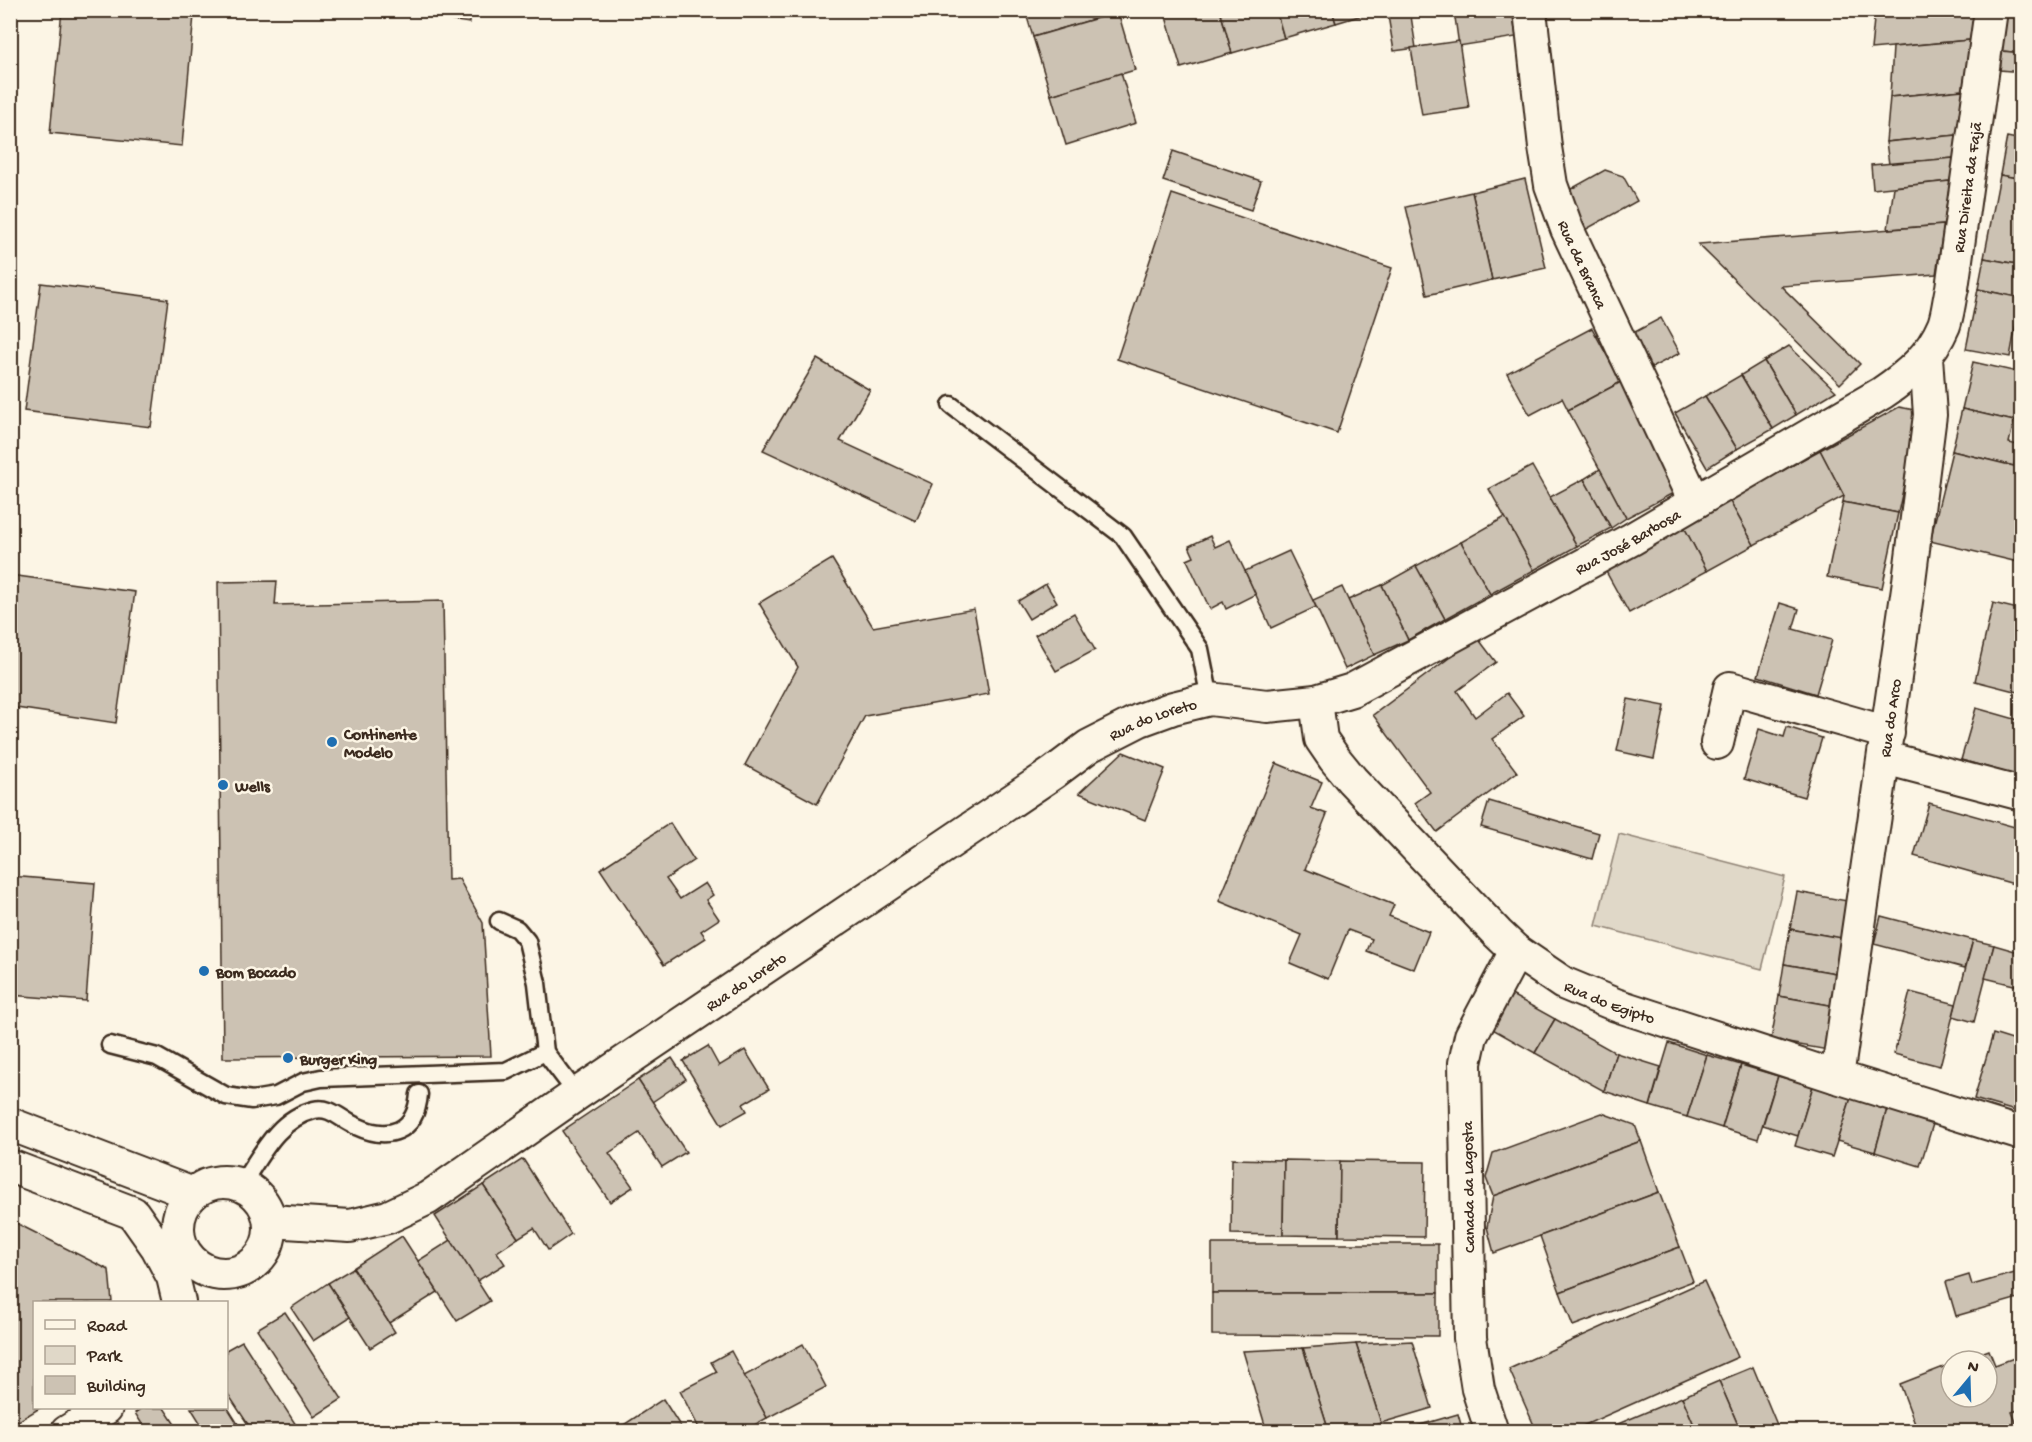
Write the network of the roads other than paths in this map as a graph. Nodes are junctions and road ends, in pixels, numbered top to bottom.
1 (1530, 10) edge
2 (1991, 10) edge
3 (1926, 357) junction
4 (951, 405) dead end
5 (1695, 502) junction
6 (1210, 699) junction
7 (1316, 701) junction
8 (1717, 743) dead end
9 (1887, 745) junction
10 (2022, 794) edge
11 (499, 921) dead end
12 (1516, 951) junction
13 (111, 1045) dead end
14 (545, 1052) junction
15 (1837, 1077) junction
16 (419, 1094) dead end
17 (577, 1094) junction
18 (10, 1124) edge
19 (2022, 1134) edge
20 (10, 1166) edge
21 (241, 1185) junction
22 (192, 1194) junction
23 (133, 1213) junction
24 (270, 1221) junction
25 (178, 1222) junction
26 (226, 1289) edge
27 (179, 1301) edge
28 (103, 1409) edge
29 (67, 1431) edge
30 (1492, 1431) edge

1 - 5 street, Rua da Branca
2 - 3 street, Rua Direita da Fajã
3 - 5 street, Rua José Barbosa
3 - 9 street, Rua do Arco
4 - 6 lane
5 - 7 street, Rua José Barbosa
6 - 7 street, Rua José Barbosa
6 - 17 street, Rua do Loreto
7 - 12 street, Rua do Egipto
8 - 9 street
9 - 10 street
9 - 15 street, Rua do Arco
11 - 14 lane
12 - 15 street, Rua do Egipto
12 - 30 street, Canada da Lagosta
13 - 14 lane
14 - 17 lane
15 - 19 street, Rua do Egipto
16 - 21 lane
17 - 24 street, Rua do Loreto
18 - 22 street
20 - 23 street
21 - 22 street
21 - 24 street
22 - 25 street
23 - 25 street
23 - 27 street
24 - 26 street
25 - 26 street
28 - 29 street

